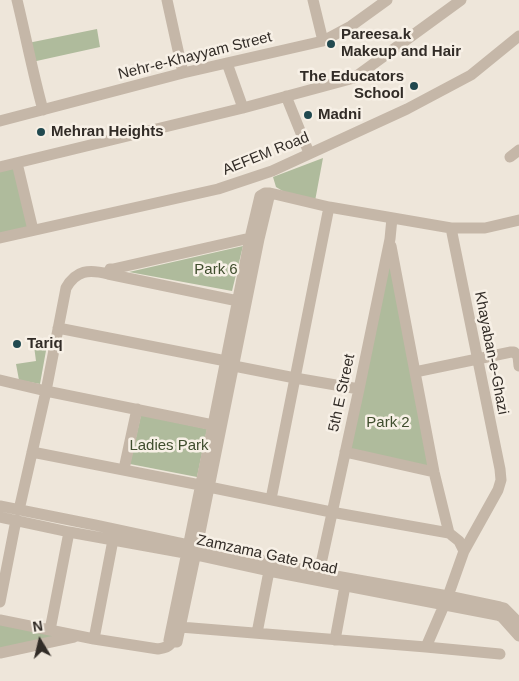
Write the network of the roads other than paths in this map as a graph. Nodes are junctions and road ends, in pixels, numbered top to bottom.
1 (17, 0) edge
2 (167, 0) edge
3 (313, 0) edge
4 (387, 0) edge
5 (460, 0) edge
6 (519, 37) edge
7 (323, 41) junction
8 (228, 63) junction
9 (183, 73) junction
10 (286, 96) junction
11 (242, 108) junction
12 (43, 110) junction
13 (0, 121) edge
14 (310, 153) junction
15 (17, 163) junction
16 (0, 167) edge
17 (329, 207) junction
18 (392, 218) junction
19 (519, 220) edge
20 (451, 228) junction
21 (33, 230) junction
22 (0, 238) edge
23 (255, 238) junction
24 (390, 239) junction
25 (108, 274) junction
26 (242, 301) junction
27 (58, 328) junction
28 (477, 359) junction
29 (230, 364) junction
30 (519, 366) edge
31 (415, 372) junction
32 (295, 378) junction
33 (0, 380) edge
34 (359, 388) junction
35 (46, 391) junction
36 (138, 409) junction
37 (214, 425) junction
38 (32, 452) junction
39 (344, 452) junction
40 (211, 458) junction
41 (124, 469) junction
42 (434, 472) junction
43 (205, 486) junction
44 (271, 499) junction
45 (0, 506) edge
46 (331, 512) junction
47 (17, 515) junction
48 (0, 517) edge
49 (94, 530) junction
50 (69, 532) junction
51 (450, 533) junction
52 (113, 540) junction
53 (192, 550) junction
54 (464, 551) junction
55 (250, 562) junction
56 (269, 571) junction
57 (318, 573) junction
58 (345, 586) junction
59 (446, 601) junction
60 (0, 602) edge
61 (0, 620) edge
62 (519, 623) edge
63 (180, 627) junction
64 (50, 630) junction
65 (257, 633) junction
66 (80, 636) junction
67 (519, 636) edge
68 (94, 639) junction
69 (335, 640) junction
70 (172, 641) junction
71 (426, 647) junction
72 (0, 652) edge
73 (500, 654) dead end

1 - 12 street
2 - 9 street
3 - 7 street
4 - 7 street, Nehr-e-Khayyam Street
5 - 10 street
6 - 14 street, AEFEM Road
7 - 8 street, Nehr-e-Khayyam Street
8 - 9 street, Nehr-e-Khayyam Street
8 - 11 street
9 - 12 street, Nehr-e-Khayyam Street
10 - 11 street
10 - 14 street
11 - 15 street
12 - 13 street, Nehr-e-Khayyam Street
14 - 21 street, AEFEM Road
15 - 16 street
15 - 21 street
17 - 18 street
17 - 23 street
17 - 32 street
18 - 20 street
18 - 24 street, 5th E Street
19 - 20 street
20 - 28 street, Khayaban-e-Ghazi
21 - 22 street, AEFEM Road
23 - 25 street
23 - 26 street
24 - 31 street
24 - 34 street, 5th E Street
25 - 26 street
25 - 27 street
26 - 29 street
27 - 29 street
27 - 35 street
28 - 30 street
28 - 31 street
28 - 54 street, Khayaban-e-Ghazi
29 - 32 street
29 - 37 street
29 - 40 street
31 - 42 street
32 - 34 street
32 - 44 street
33 - 35 street
34 - 39 street, 5th E Street
35 - 36 street
35 - 38 street
36 - 37 street
36 - 41 street
37 - 40 street
38 - 41 street
38 - 47 street
39 - 42 street
39 - 46 street, 5th E Street
40 - 43 street
41 - 43 street
42 - 51 street
43 - 44 street
43 - 53 street
44 - 46 street
45 - 47 street, Zamzama Gate Road
46 - 51 street
46 - 57 street, 5th E Street
47 - 48 street, Zamzama Gate Road
47 - 49 street, Zamzama Gate Road
47 - 50 street, Zamzama Gate Road
47 - 60 street
49 - 50 street, Zamzama Gate Road
49 - 52 street, Zamzama Gate Road
49 - 53 street, Zamzama Gate Road
50 - 64 street
51 - 54 street
52 - 53 street, Zamzama Gate Road
52 - 68 street
53 - 55 street, Zamzama Gate Road
53 - 63 street
53 - 70 street
54 - 59 street, Khayaban-e-Ghazi
55 - 56 street, Zamzama Gate Road
55 - 57 street, Zamzama Gate Road
56 - 58 street, Zamzama Gate Road
56 - 65 street
57 - 59 street, Zamzama Gate Road
58 - 59 street, Zamzama Gate Road
58 - 69 street
59 - 62 street, Zamzama Gate Road
59 - 67 street, Zamzama Gate Road
59 - 71 street, Khayaban-e-Ghazi
61 - 64 street
63 - 65 street
63 - 70 street
64 - 66 street
65 - 69 street
66 - 68 street
66 - 72 street
68 - 70 street
69 - 71 street
71 - 73 street

